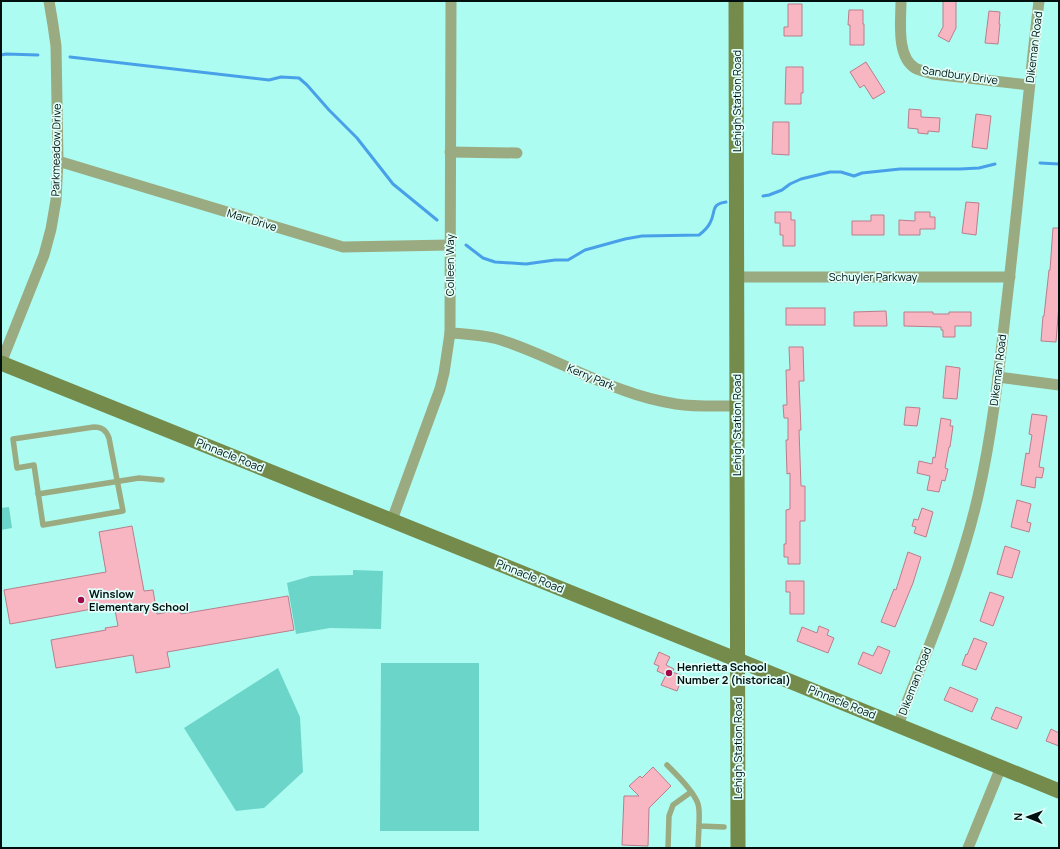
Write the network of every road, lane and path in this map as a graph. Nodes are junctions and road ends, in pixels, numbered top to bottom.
1 (49, 1) edge
2 (451, 1) edge
3 (736, 1) edge
4 (901, 1) edge
5 (1040, 1) edge
6 (1030, 85) junction
7 (450, 152) junction
8 (516, 153) dead end
9 (58, 162) junction
10 (450, 245) junction
11 (1010, 276) junction
12 (737, 277) junction
13 (450, 333) junction
14 (1, 362) edge
15 (998, 378) junction
16 (1059, 385) edge
17 (737, 406) junction
18 (162, 480) dead end
19 (118, 481) junction
20 (38, 494) junction
21 (392, 520) junction
22 (738, 660) junction
23 (898, 725) junction
24 (667, 764) dead end
25 (1001, 767) junction
26 (1059, 791) edge
27 (691, 792) junction
28 (699, 826) junction
29 (724, 826) dead end
30 (668, 848) edge
31 (698, 848) edge
32 (738, 848) edge
33 (968, 848) edge

1 - 9 street, Parkmeadow Drive
2 - 7 street, Colleen Way
3 - 12 main road, Lehigh Station Road
4 - 6 street, Sandbury Drive
5 - 6 street, Dikeman Road
6 - 11 street, Dikeman Road
7 - 8 street
7 - 10 street, Colleen Way
9 - 10 street, Marr Drive
9 - 14 street, Parkmeadow Drive
10 - 13 street, Colleen Way
11 - 12 street, Schuyler Parkway
11 - 15 street, Dikeman Road
12 - 17 main road, Lehigh Station Road
13 - 17 street, Kerry Park
13 - 21 street, Colleen Way
14 - 21 main road, Pinnacle Road
15 - 16 street
15 - 23 street, Dikeman Road
17 - 22 main road, Lehigh Station Road
18 - 19 lane
19 - 20 lane
19 - 20 lane
19 - 20 lane
21 - 22 main road, Pinnacle Road
22 - 23 main road, Pinnacle Road
22 - 32 main road, Lehigh Station Road
23 - 25 main road, Pinnacle Road
24 - 27 lane
25 - 26 main road, Pinnacle Road
25 - 33 street
27 - 28 lane
27 - 30 lane
28 - 29 lane
28 - 31 lane

